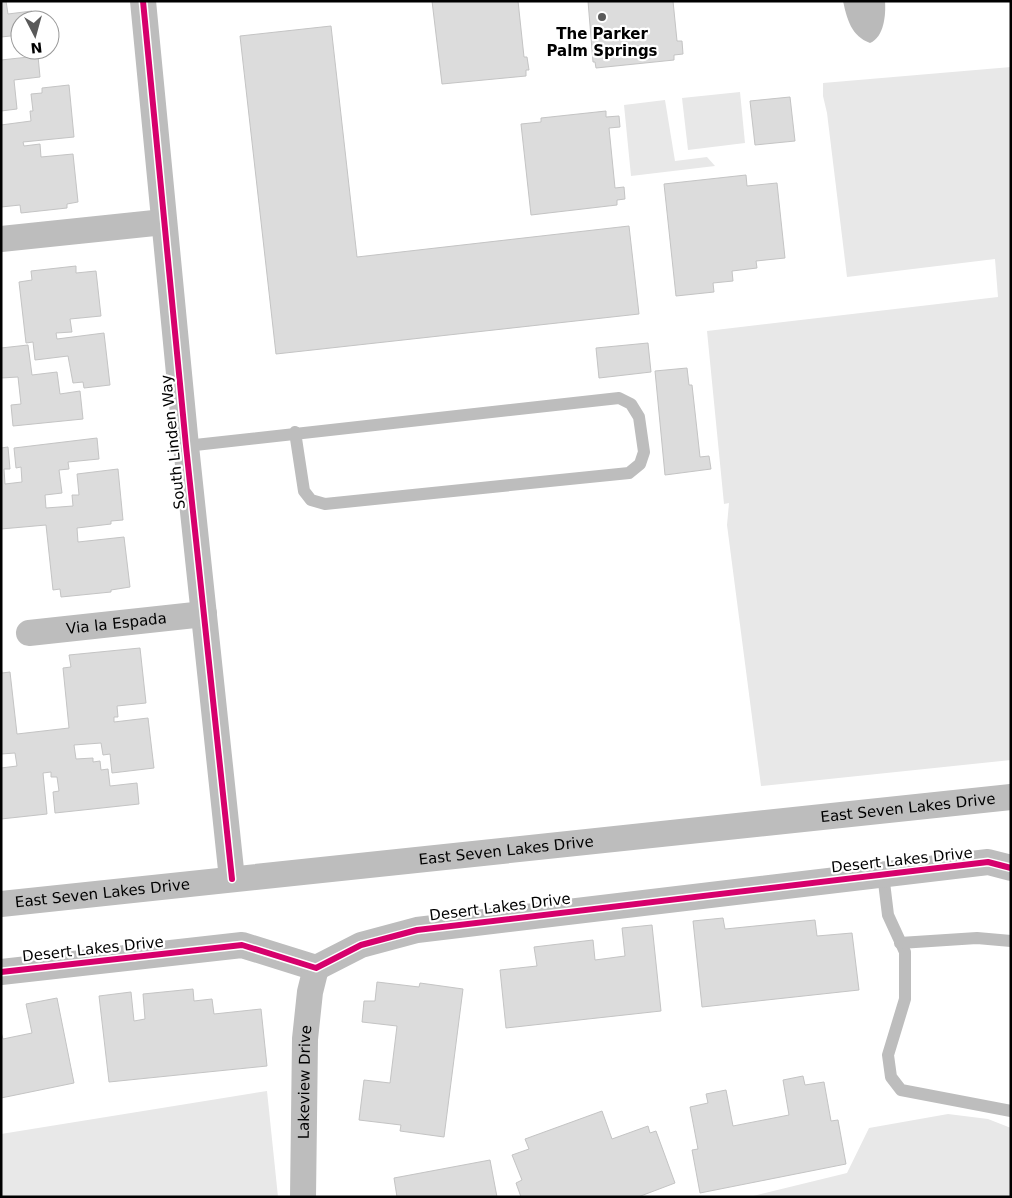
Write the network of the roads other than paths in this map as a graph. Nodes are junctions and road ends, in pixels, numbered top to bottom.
1 (142, 1) edge
2 (164, 222) junction
3 (1, 239) edge
4 (295, 432) junction
5 (186, 446) junction
6 (204, 614) junction
7 (29, 632) dead end
8 (1011, 797) edge
9 (1011, 868) edge
10 (883, 874) junction
11 (232, 879) junction
12 (1, 904) edge
13 (1011, 941) edge
14 (900, 943) junction
15 (316, 968) junction
16 (1, 972) edge
17 (1011, 1111) edge
18 (303, 1197) edge

1 - 2 street, South Linden Way
2 - 3 street
2 - 5 street, South Linden Way
4 - 4 lane
4 - 5 lane
5 - 6 street, South Linden Way
6 - 7 street, Via la Espada
6 - 11 street, South Linden Way
8 - 11 street, East Seven Lakes Drive
9 - 10 street, Desert Lakes Drive
10 - 14 lane
10 - 15 street, Desert Lakes Drive
11 - 12 street, East Seven Lakes Drive
13 - 14 lane
14 - 17 lane
15 - 16 street, Desert Lakes Drive
15 - 18 street, Lakeview Drive

